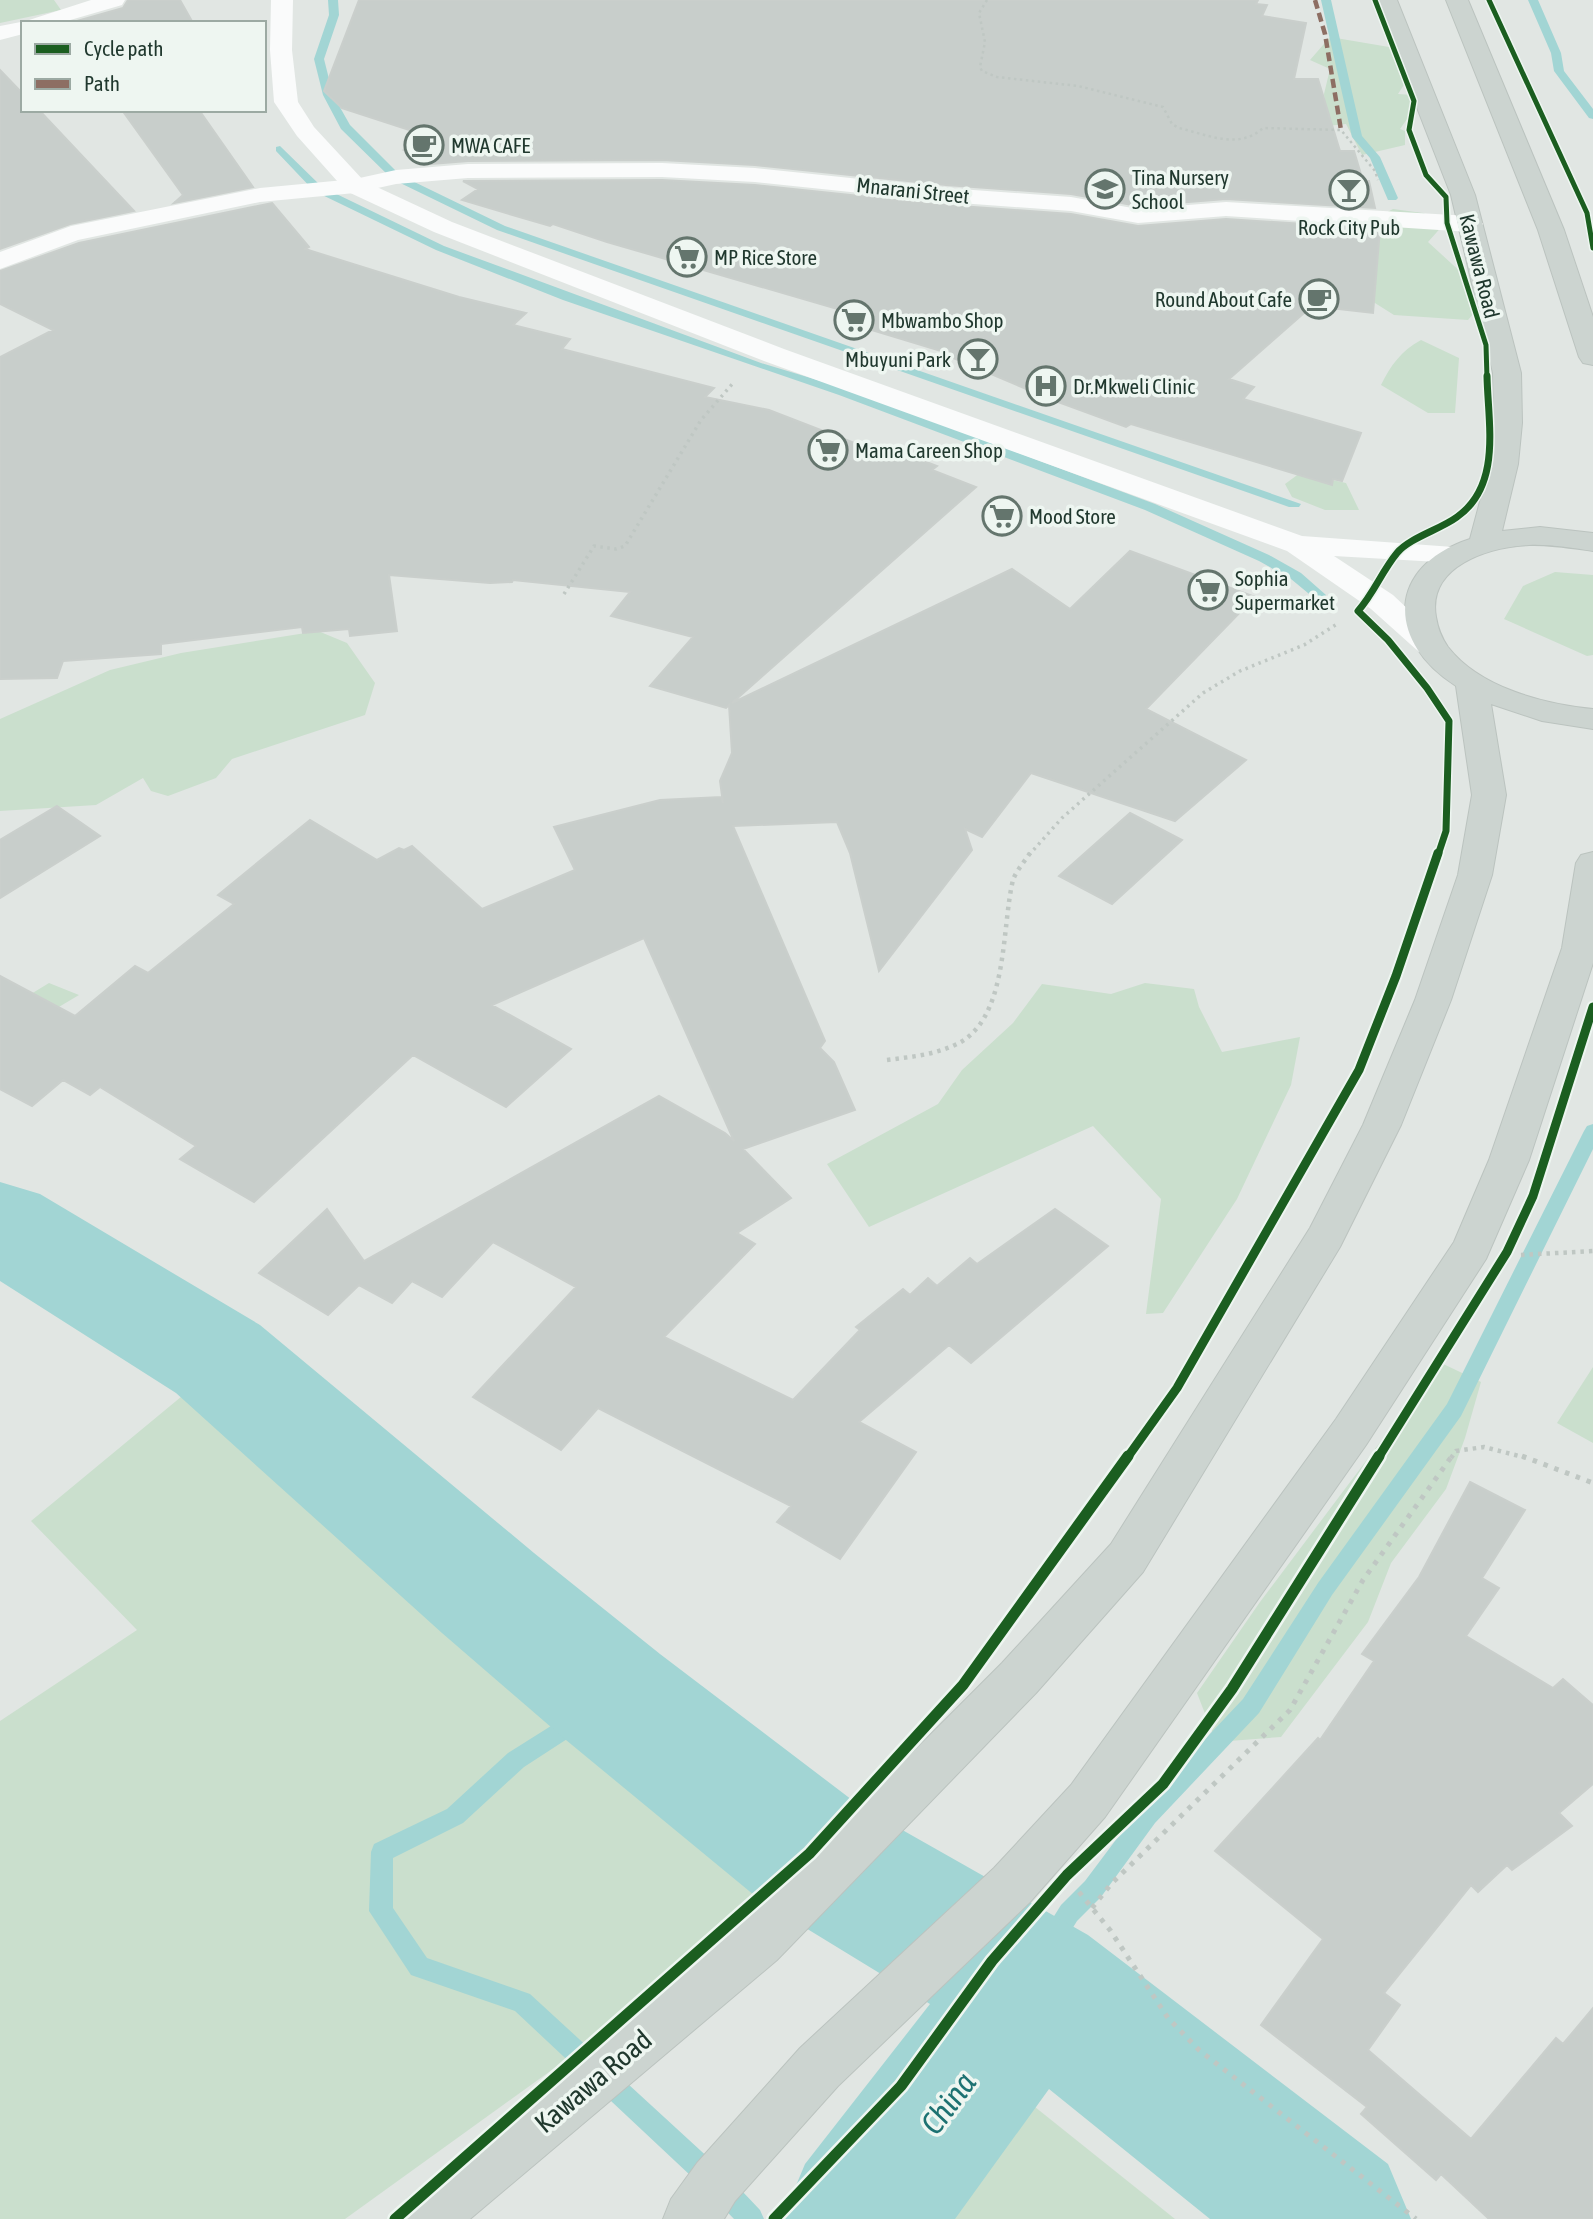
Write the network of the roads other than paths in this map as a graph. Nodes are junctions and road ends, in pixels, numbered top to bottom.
1 (114, 0) edge
2 (282, 0) edge
3 (1386, 0) edge
4 (1457, 0) edge
5 (43, 21) edge
6 (21, 28) edge
7 (0, 33) edge
8 (355, 186) junction
9 (1470, 223) junction
10 (0, 261) edge
11 (1593, 357) edge
12 (1593, 541) edge
13 (1298, 545) junction
14 (1470, 549) junction
15 (1430, 645) junction
16 (1472, 683) junction
17 (1593, 719) edge
18 (1593, 863) edge
19 (427, 2219) edge
20 (691, 2219) edge

1 - 5 street
2 - 8 street
3 - 9 main road, Kawawa Road
4 - 11 main road
6 - 7 street
8 - 9 street, Mnarani Street
8 - 10 street, Mnarani Street
8 - 13 street
9 - 14 main road, Kawawa Road
12 - 14 main road
13 - 14 street
13 - 15 street
14 - 15 main road
15 - 16 main road
16 - 17 main road
16 - 19 main road, Kawawa Road
18 - 20 main road

